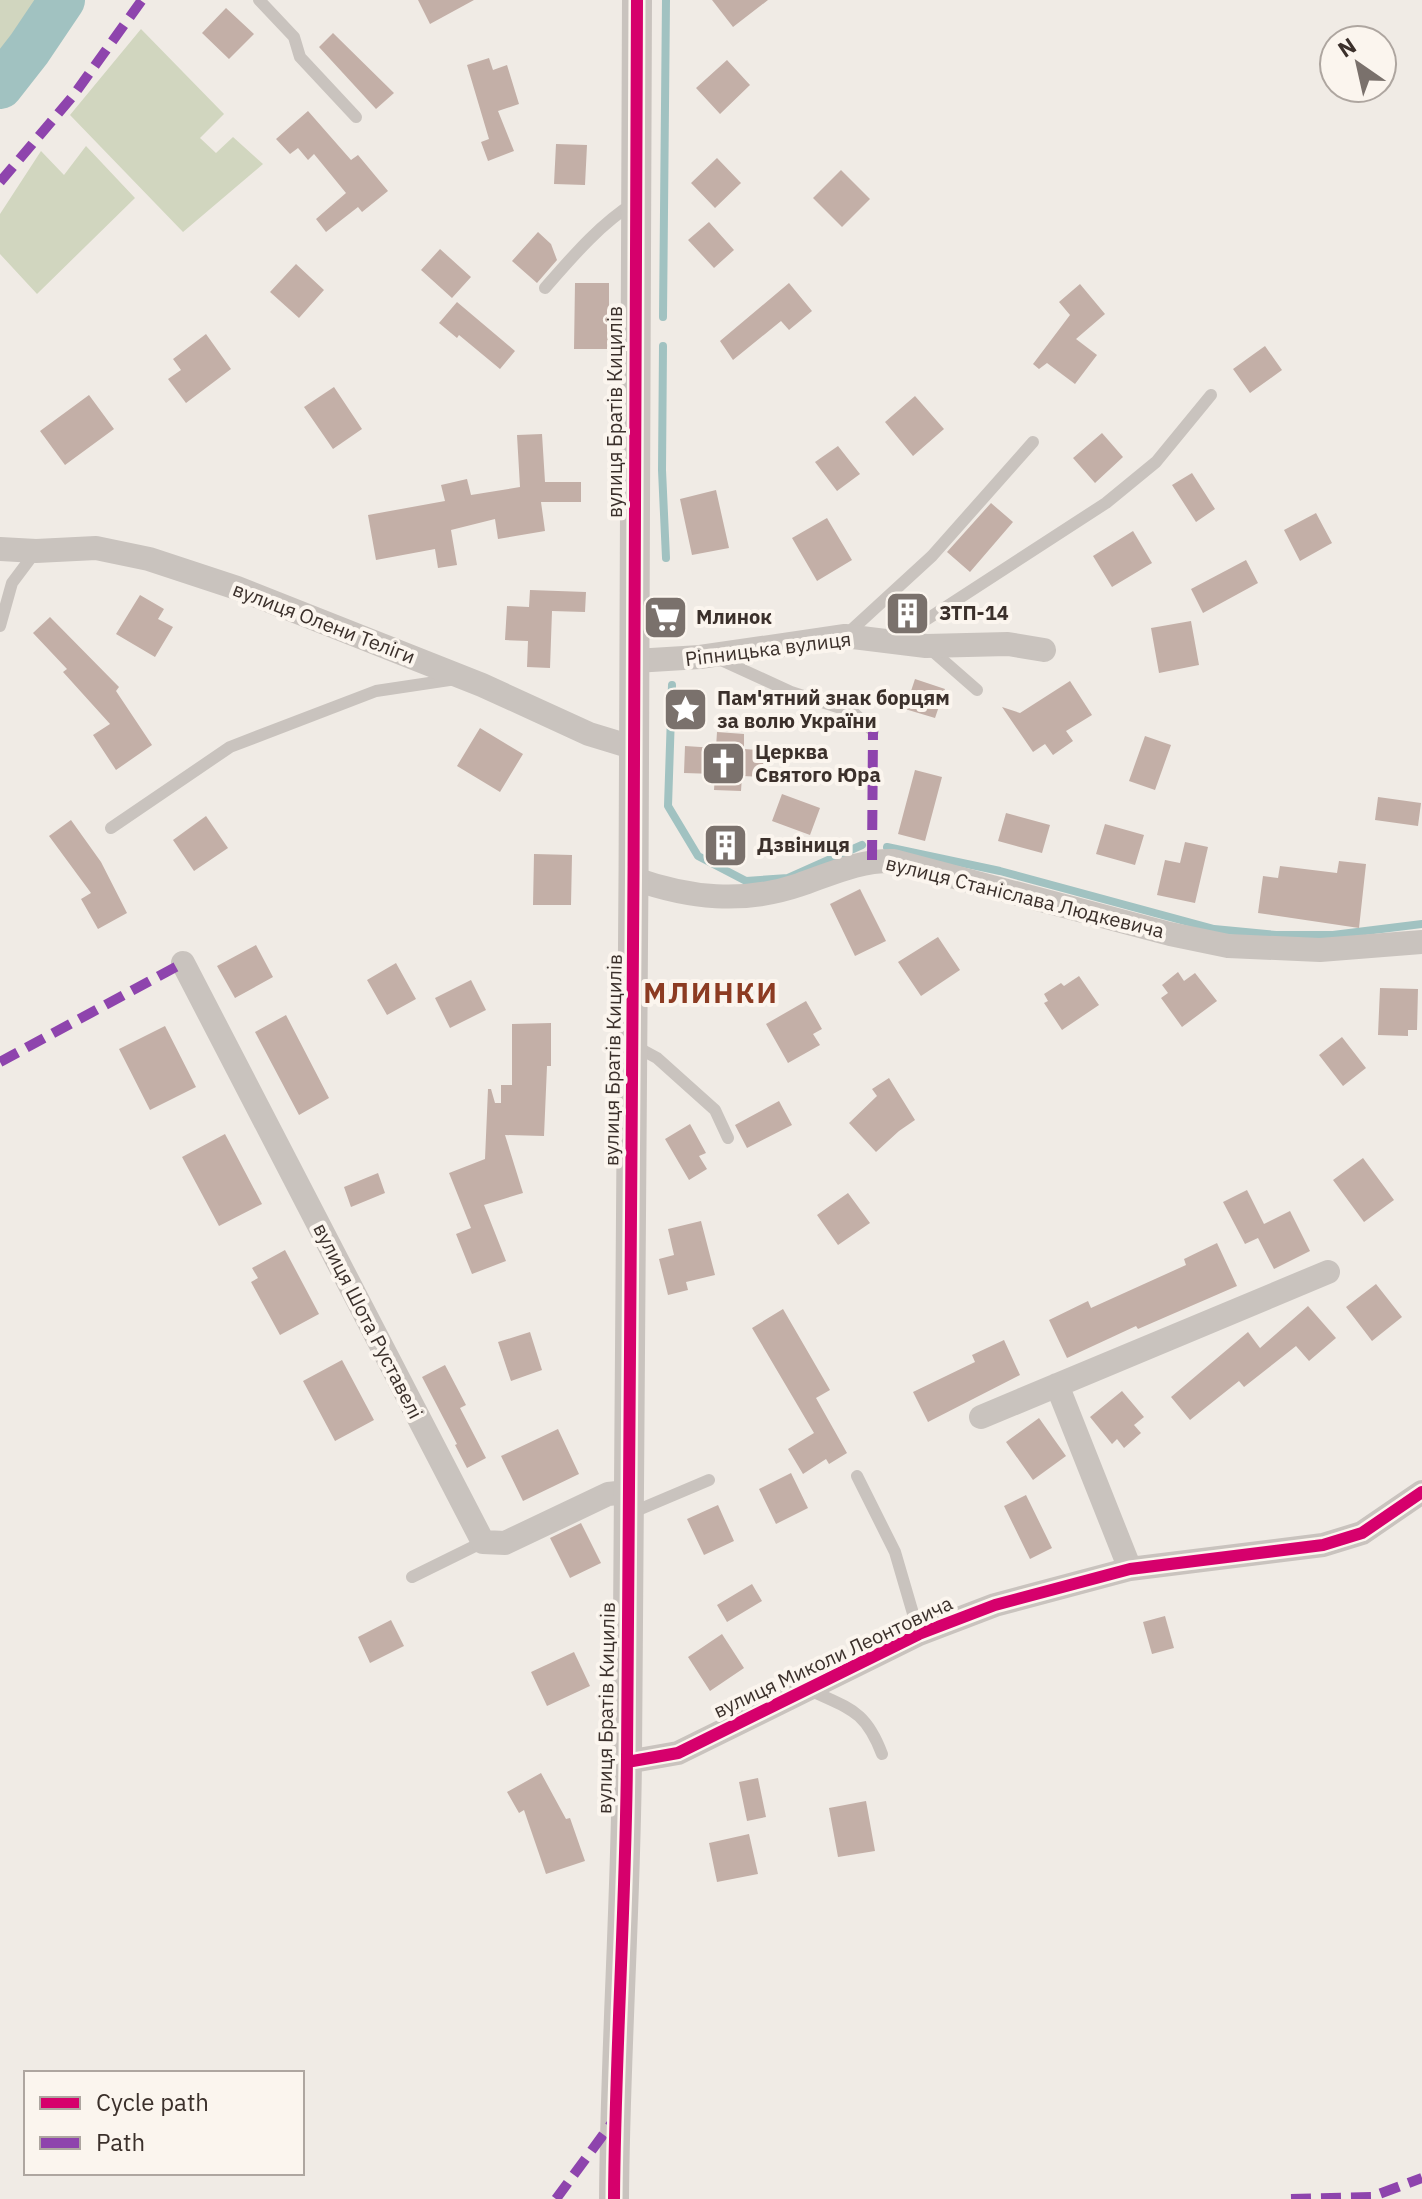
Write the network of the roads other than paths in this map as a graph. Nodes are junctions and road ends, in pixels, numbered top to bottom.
1 (259, 0) edge
2 (637, 0) edge
3 (356, 117) dead end
4 (637, 201) junction
5 (545, 288) dead end
6 (1211, 395) dead end
7 (1033, 442) dead end
8 (0, 549) edge
9 (36, 551) junction
10 (0, 626) edge
11 (845, 636) junction
12 (893, 641) junction
13 (926, 646) junction
14 (1044, 650) dead end
15 (712, 656) junction
16 (635, 661) junction
17 (464, 678) junction
18 (977, 690) dead end
19 (873, 731) dead end
20 (635, 748) junction
21 (111, 828) dead end
22 (635, 879) junction
23 (1422, 942) edge
24 (183, 963) dead end
25 (633, 1045) junction
26 (728, 1138) dead end
27 (1328, 1272) dead end
28 (1057, 1385) junction
29 (981, 1417) dead end
30 (857, 1476) dead end
31 (709, 1480) dead end
32 (1422, 1492) edge
33 (627, 1504) junction
34 (483, 1542) junction
35 (1130, 1569) junction
36 (412, 1577) dead end
37 (919, 1634) junction
38 (808, 1689) junction
39 (882, 1754) dead end
40 (627, 1762) junction
41 (614, 2199) edge

1 - 3 lane
2 - 4 street, вулиця Братів Кицилів
4 - 5 lane
4 - 16 street, вулиця Братів Кицилів
6 - 12 lane
7 - 11 lane
8 - 9 street, вулиця Олени Теліги
9 - 10 lane
9 - 17 street, вулиця Олени Теліги
11 - 12 street, Ріпницька вулиця
11 - 15 street, Ріпницька вулиця
12 - 13 street, Ріпницька вулиця
13 - 14 street, Ріпницька вулиця
13 - 18 lane
15 - 16 street, Ріпницька вулиця
15 - 19 lane
16 - 20 street, вулиця Братів Кицилів
17 - 20 street, вулиця Олени Теліги
17 - 21 lane
20 - 22 street, вулиця Братів Кицилів
22 - 23 street, вулиця Станіслава Людкевича
22 - 25 street, вулиця Братів Кицилів
24 - 34 street, вулиця Шота Руставелі
25 - 26 lane
25 - 33 street, вулиця Братів Кицилів
27 - 28 street
28 - 29 street
28 - 35 street
30 - 37 lane
31 - 33 lane
32 - 35 street, вулиця Миколи Леонтовича
33 - 34 street
33 - 40 street, вулиця Братів Кицилів
34 - 36 lane
35 - 37 street, вулиця Миколи Леонтовича
37 - 38 street, вулиця Миколи Леонтовича
38 - 39 lane
38 - 40 street, вулиця Миколи Леонтовича
40 - 41 street, вулиця Братів Кицилів

